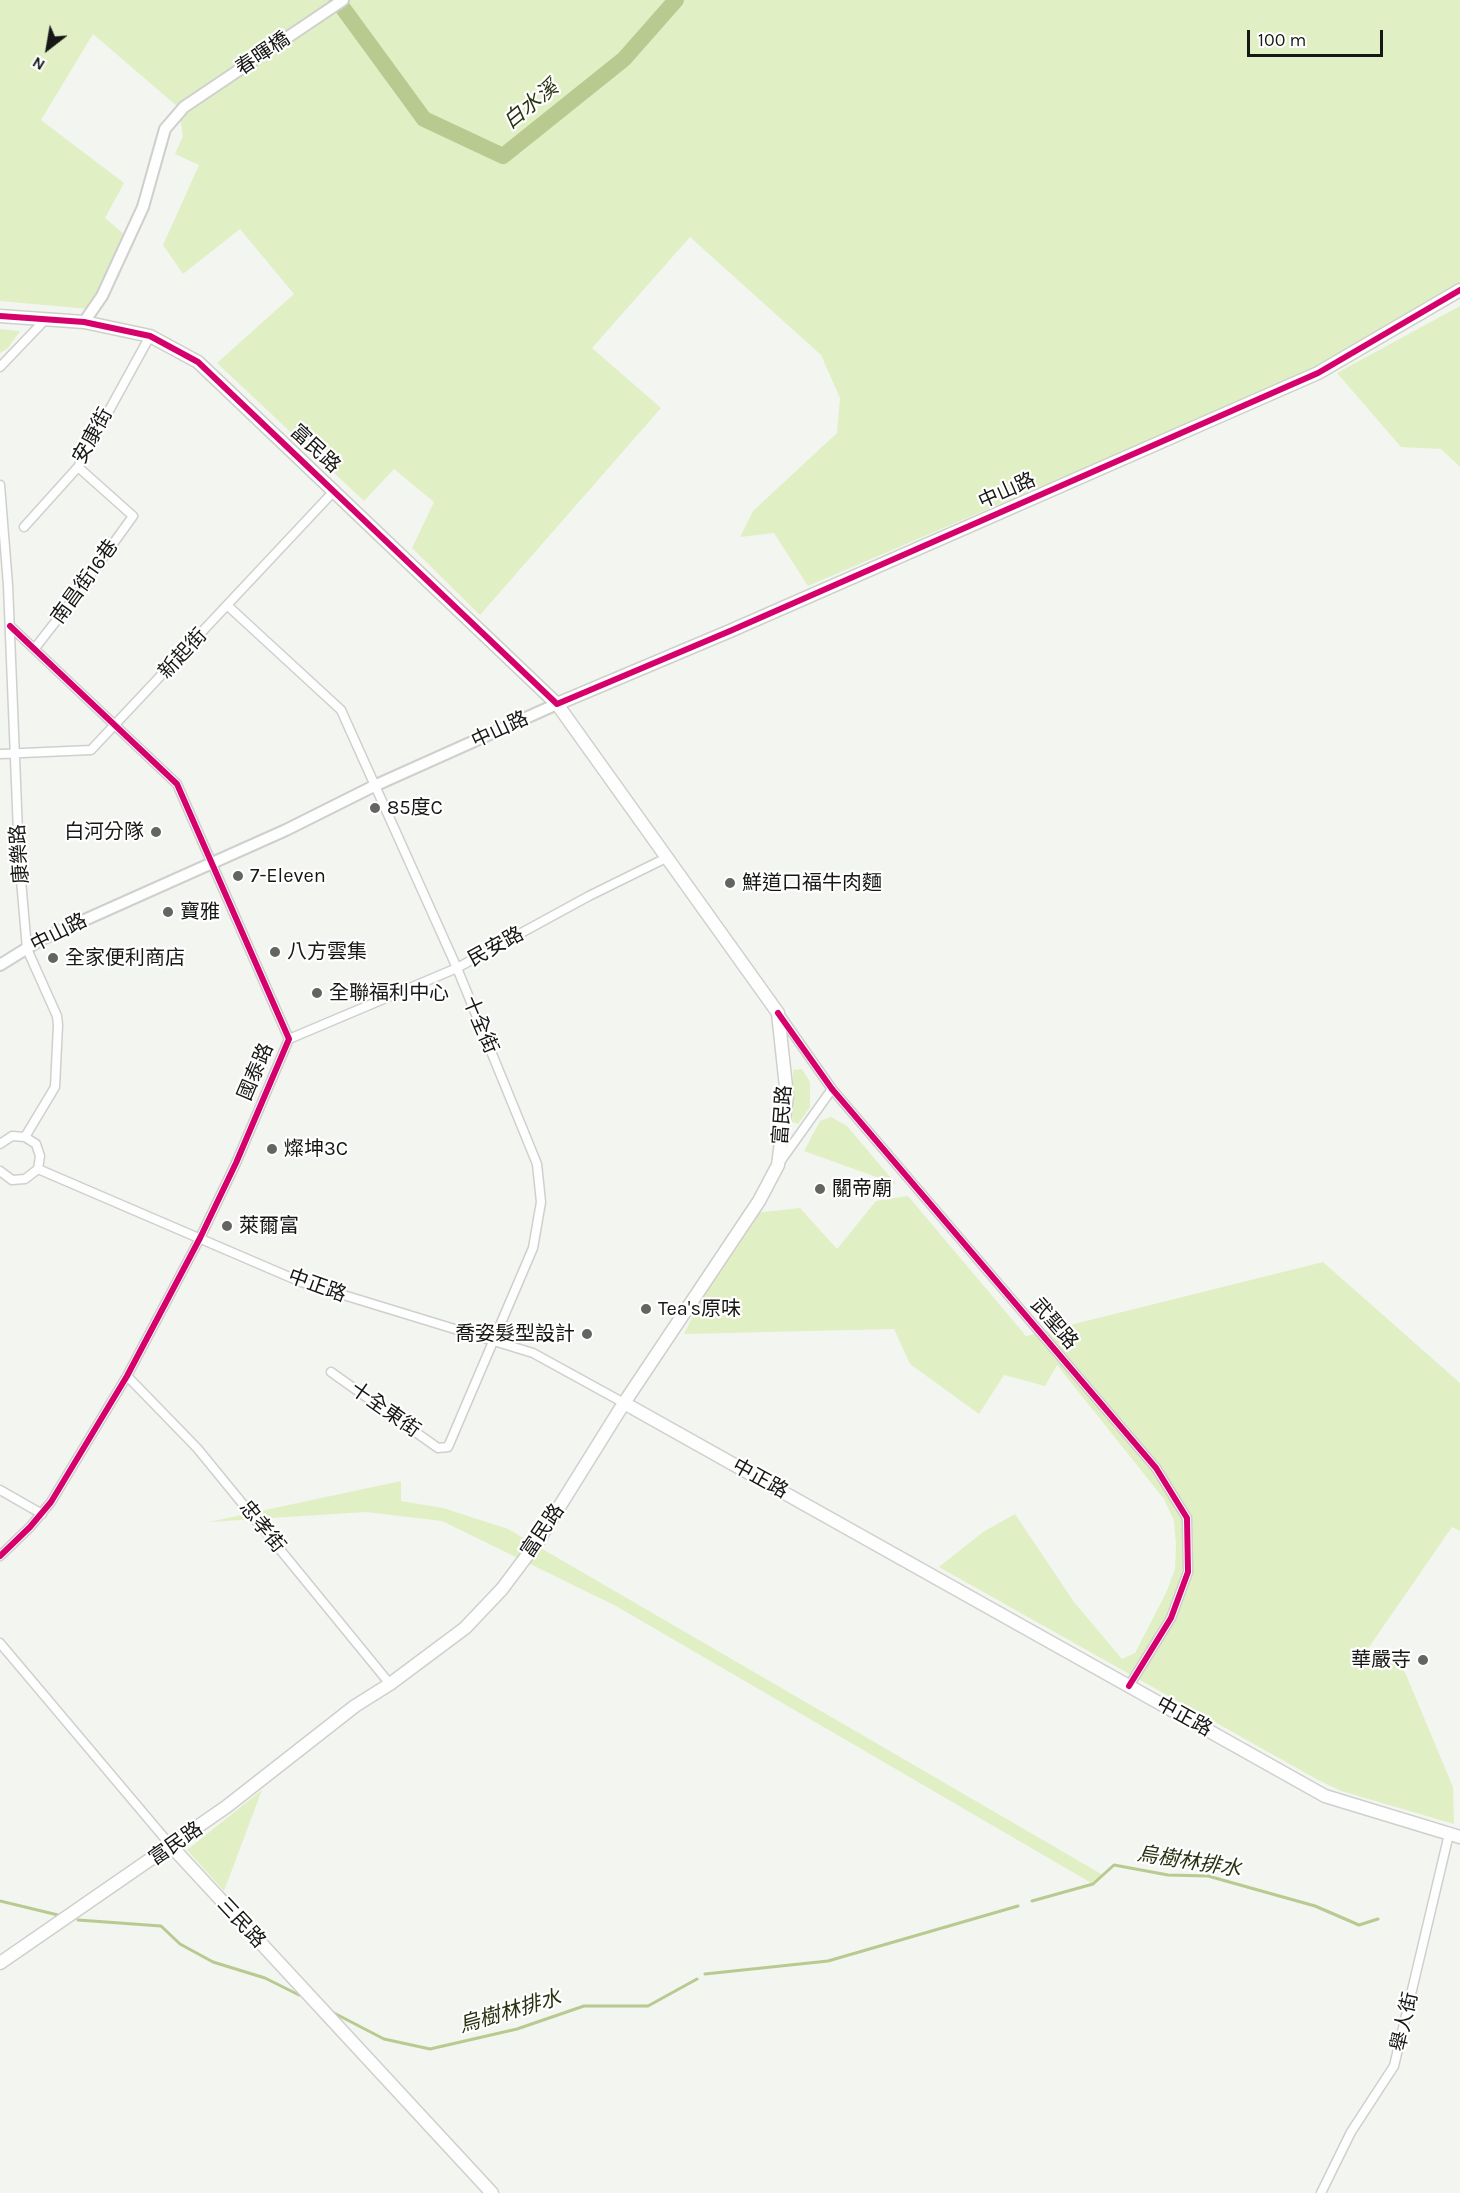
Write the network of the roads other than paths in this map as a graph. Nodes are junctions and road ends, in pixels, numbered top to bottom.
1 (342, 0) edge
2 (1460, 290) edge
3 (0, 316) edge
4 (44, 321) junction
5 (84, 322) junction
6 (150, 336) junction
7 (0, 367) edge
8 (78, 466) junction
9 (0, 485) edge
10 (335, 490) junction
11 (24, 527) dead end
12 (228, 606) junction
13 (10, 626) junction
14 (35, 648) junction
15 (557, 704) junction
16 (116, 725) junction
17 (15, 753) junction
18 (0, 754) edge
19 (374, 786) junction
20 (666, 858) junction
21 (213, 861) junction
22 (27, 949) junction
23 (0, 964) edge
24 (457, 968) junction
25 (778, 1013) junction
26 (289, 1039) junction
27 (832, 1089) junction
28 (26, 1137) junction
29 (0, 1143) edge
30 (778, 1165) junction
31 (38, 1168) junction
32 (0, 1172) edge
33 (200, 1238) junction
34 (493, 1341) junction
35 (331, 1372) dead end
36 (127, 1376) junction
37 (624, 1403) junction
38 (438, 1448) joint
39 (0, 1490) edge
40 (42, 1514) junction
41 (0, 1556) edge
42 (0, 1643) edge
43 (390, 1684) junction
44 (1130, 1686) junction
45 (1454, 1836) edge
46 (172, 1847) junction
47 (0, 1963) edge
48 (492, 2193) edge
49 (1321, 2193) edge

1 - 5 street, 春暉橋
2 - 15 main road, 中山路
3 - 4 main road, 富民路
4 - 5 main road, 富民路
4 - 7 street
5 - 6 main road, 富民路
6 - 8 street, 安康街
6 - 10 main road, 富民路
8 - 11 street, 安康街
8 - 14 street, 南昌街16巷
9 - 13 street, 康樂路
10 - 12 street, 新起街
10 - 15 main road, 富民路
12 - 16 street, 新起街
12 - 19 street, 十全街
13 - 14 street, 國泰路
13 - 17 street, 康樂路
14 - 16 street, 國泰路
15 - 19 street, 中山路
15 - 20 main road, 富民路
16 - 17 street, 新起街
16 - 21 street, 國泰路
17 - 18 street, 新起街
17 - 22 street, 康樂路
19 - 21 street, 中山路
19 - 24 street, 十全街
20 - 24 street, 民安路
20 - 25 main road, 富民路
21 - 22 street, 中山路
21 - 26 street, 國泰路
22 - 23 street, 中山路
22 - 28 street, 康樂路
24 - 26 street, 民安路
24 - 34 street, 十全街
25 - 27 street, 武聖路
25 - 30 main road, 富民路
26 - 33 street, 國泰路
27 - 30 street
27 - 44 street, 武聖路
28 - 29 street
28 - 31 street
30 - 37 main road, 富民路
31 - 32 street
31 - 33 street, 中正路
33 - 34 street, 中正路
33 - 36 street, 國泰路
34 - 37 street, 中正路
34 - 38 street, 十全街
35 - 38 street, 十全東街
36 - 40 street, 國泰路
36 - 43 street, 忠孝街
37 - 43 main road, 富民路
37 - 44 main road, 中正路
39 - 40 street
40 - 41 street, 國泰路
42 - 46 street, 三民路
43 - 46 main road, 富民路
44 - 45 main road, 中正路
45 - 49 street, 舉人街
46 - 47 main road, 富民路
46 - 48 main road, 三民路

